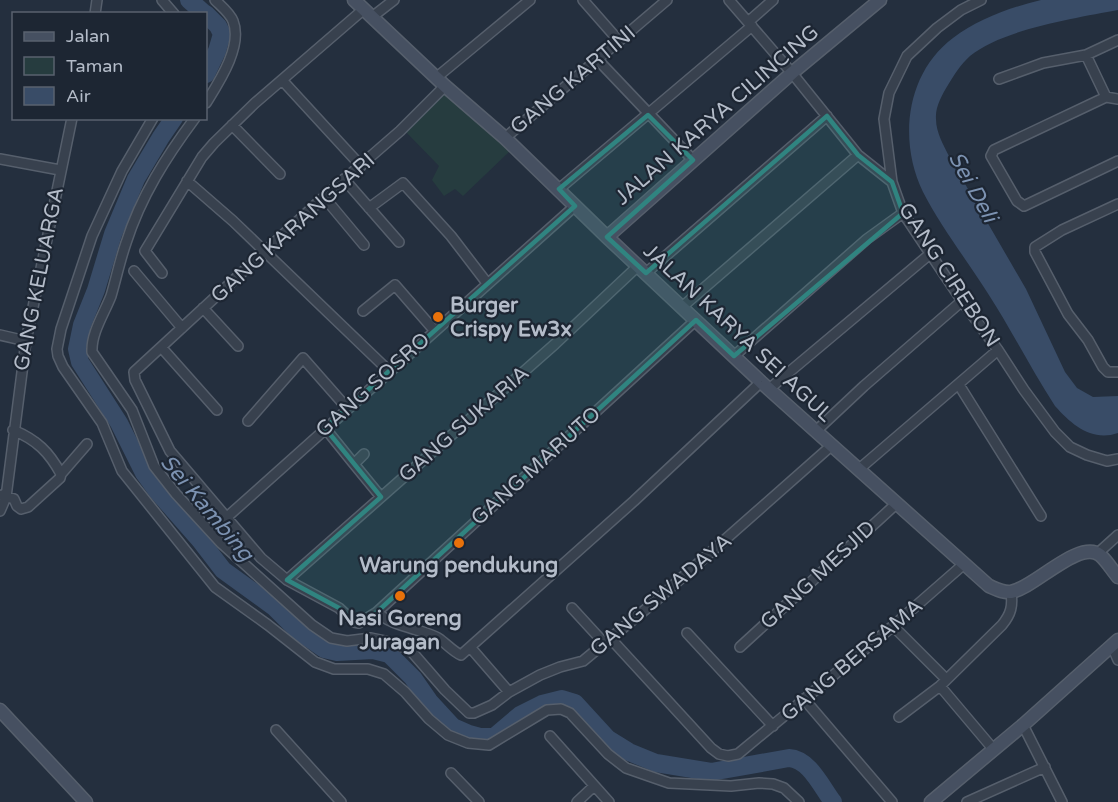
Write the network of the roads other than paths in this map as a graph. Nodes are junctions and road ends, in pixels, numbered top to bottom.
1 (162, 0) edge
2 (215, 0) edge
3 (394, 0) edge
4 (530, 0) edge
5 (583, 0) edge
6 (668, 0) edge
7 (729, 0) edge
8 (773, 0) edge
9 (880, 0) edge
10 (981, 0) edge
11 (363, 9) edge
12 (172, 12) edge
13 (750, 24) junction
14 (1118, 40) edge
15 (619, 41) junction
16 (1086, 56) junction
17 (597, 59) junction
18 (792, 73) junction
19 (999, 79) dead end
20 (282, 80) junction
21 (441, 82) junction
22 (1106, 97) junction
23 (1118, 99) edge
24 (207, 101) edge
25 (648, 115) junction
26 (827, 117) junction
27 (72, 120) edge
28 (152, 120) edge
29 (194, 120) edge
30 (232, 125) junction
31 (505, 138) junction
32 (858, 155) junction
33 (0, 159) edge
34 (693, 160) junction
35 (1118, 161) edge
36 (361, 166) junction
37 (60, 170) junction
38 (280, 174) dead end
39 (344, 179) junction
40 (187, 182) junction
41 (892, 182) junction
42 (559, 189) junction
43 (324, 197) junction
44 (1118, 204) edge
45 (575, 206) junction
46 (369, 208) junction
47 (903, 213) junction
48 (607, 237) junction
49 (399, 242) dead end
50 (364, 245) dead end
51 (266, 252) junction
52 (930, 254) junction
53 (642, 270) junction
54 (134, 271) dead end
55 (162, 273) dead end
56 (487, 283) junction
57 (962, 301) junction
58 (682, 307) junction
59 (203, 309) junction
60 (363, 311) dead end
61 (696, 320) junction
62 (182, 328) junction
63 (434, 330) junction
64 (0, 335) edge
65 (26, 341) junction
66 (238, 346) dead end
67 (161, 347) junction
68 (999, 350) junction
69 (734, 356) junction
70 (389, 370) junction
71 (1118, 372) edge
72 (765, 385) junction
73 (959, 385) junction
74 (347, 408) junction
75 (217, 410) dead end
76 (248, 421) dead end
77 (324, 428) junction
78 (13, 430) junction
79 (816, 431) junction
80 (87, 444) dead end
81 (831, 446) junction
82 (364, 454) dead end
83 (1118, 459) edge
84 (354, 464) junction
85 (858, 470) junction
86 (62, 474) junction
87 (3, 496) edge
88 (381, 497) junction
89 (896, 504) junction
90 (0, 511) edge
91 (1041, 516) dead end
92 (226, 518) junction
93 (1118, 535) edge
94 (1098, 554) junction
95 (964, 564) junction
96 (1118, 577) edge
97 (287, 580) junction
98 (1011, 592) junction
99 (572, 608) dead end
100 (377, 612) junction
101 (893, 626) junction
102 (687, 633) dead end
103 (608, 642) junction
104 (1115, 643) edge
105 (470, 647) junction
106 (740, 647) dead end
107 (1118, 660) edge
108 (943, 682) junction
109 (509, 692) junction
110 (804, 699) junction
111 (0, 710) edge
112 (899, 717) dead end
113 (1023, 725) junction
114 (773, 726) junction
115 (276, 730) dead end
116 (550, 736) dead end
117 (994, 750) junction
118 (1045, 767) junction
119 (451, 773) dead end
120 (594, 786) junction
121 (82, 801) edge
122 (341, 802) edge
123 (480, 802) edge
124 (577, 802) edge
125 (609, 802) edge
126 (799, 802) edge
127 (892, 802) edge
128 (931, 802) edge
129 (967, 802) edge
130 (1062, 802) edge

1 - 12 street
2 - 24 street
3 - 11 street
4 - 21 street, GANG KARANGSARI
5 - 15 street
6 - 15 street, GANG KARTINI
7 - 13 street
8 - 13 street
9 - 18 main road, JALAN KARYA CILINCING
10 - 41 street, GANG CIREBON
11 - 20 street
11 - 21 main road, JALAN KARYA SEI AGUL
13 - 18 street
13 - 25 street
14 - 16 street
15 - 17 street, GANG KARTINI
16 - 19 street
16 - 22 street
17 - 25 street
17 - 31 street, GANG KARTINI
18 - 26 street
18 - 34 main road, JALAN KARYA CILINCING
20 - 30 street
20 - 36 street
21 - 31 main road, JALAN KARYA SEI AGUL
21 - 36 street, GANG KARANGSARI
22 - 23 street
22 - 35 street
25 - 34 street
25 - 42 street
26 - 32 street
26 - 53 street, GANG SUKARIA
27 - 37 street, GANG KELUARGA
28 - 126 street
29 - 109 street, GANG SWADAYA
30 - 38 street
30 - 40 street
31 - 42 main road, JALAN KARYA SEI AGUL
32 - 41 street
32 - 58 street
33 - 37 street
34 - 48 main road, JALAN KARYA CILINCING
36 - 39 street, GANG KARANGSARI
37 - 65 street, GANG KELUARGA
39 - 43 street, GANG KARANGSARI
39 - 46 street
40 - 51 street
40 - 55 street
41 - 47 street, GANG CIREBON
42 - 45 main road, JALAN KARYA SEI AGUL
43 - 50 street
43 - 51 street, GANG KARANGSARI
44 - 71 street
45 - 48 main road, JALAN KARYA SEI AGUL
45 - 56 street, GANG SOSRO
46 - 49 street
46 - 56 street
47 - 52 street, GANG CIREBON
47 - 69 street
48 - 53 main road, JALAN KARYA SEI AGUL
51 - 59 street, GANG KARANGSARI
51 - 70 street
52 - 57 street, GANG CIREBON
52 - 72 street
53 - 58 main road, JALAN KARYA SEI AGUL
53 - 88 street, GANG SUKARIA
54 - 62 street
56 - 63 street, GANG SOSRO
57 - 68 street, GANG CIREBON
57 - 79 street
58 - 61 main road, JALAN KARYA SEI AGUL
59 - 62 street, GANG KARANGSARI
59 - 66 street
60 - 63 street
61 - 69 main road, JALAN KARYA SEI AGUL
61 - 100 street, GANG MARUTO
62 - 67 street, GANG KARANGSARI
63 - 70 street, GANG SOSRO
64 - 65 street
65 - 78 street, GANG KELUARGA
67 - 75 street
67 - 92 street, GANG KARANGSARI
68 - 73 street
68 - 83 street, GANG CIREBON
69 - 72 main road, JALAN KARYA SEI AGUL
70 - 74 street, GANG SOSRO
72 - 79 main road, JALAN KARYA SEI AGUL
72 - 105 street
73 - 85 street
73 - 91 street
74 - 76 street
74 - 77 street, GANG SOSRO
77 - 84 street
77 - 92 street, GANG SOSRO
78 - 86 street
78 - 87 street, GANG KELUARGA
79 - 81 main road, JALAN KARYA SEI AGUL
80 - 86 street
81 - 85 main road, JALAN KARYA SEI AGUL
81 - 103 street, GANG SWADAYA
82 - 84 street
84 - 88 street
85 - 89 main road, JALAN KARYA SEI AGUL
86 - 87 street
87 - 90 street, GANG KELUARGA
88 - 97 street, GANG SUKARIA
89 - 95 main road, JALAN KARYA SEI AGUL
89 - 106 street, GANG MESJID
92 - 97 street
93 - 94 street
94 - 96 main road
94 - 98 main road
95 - 98 main road, JALAN KARYA SEI AGUL
95 - 101 street, GANG BERSAMA
97 - 100 street
98 - 108 street
99 - 103 street
100 - 105 street
101 - 108 street
101 - 110 street, GANG BERSAMA
102 - 114 street
103 - 109 street, GANG SWADAYA
103 - 114 street, GANG BERSAMA
104 - 107 street
104 - 113 main road
105 - 109 street
108 - 112 street
108 - 117 street
110 - 114 street, GANG BERSAMA
110 - 127 street
111 - 121 main road
113 - 117 main road
113 - 118 street
115 - 122 street
116 - 120 street
117 - 128 main road
118 - 129 street
118 - 130 street
119 - 123 street
120 - 124 street
120 - 125 street

